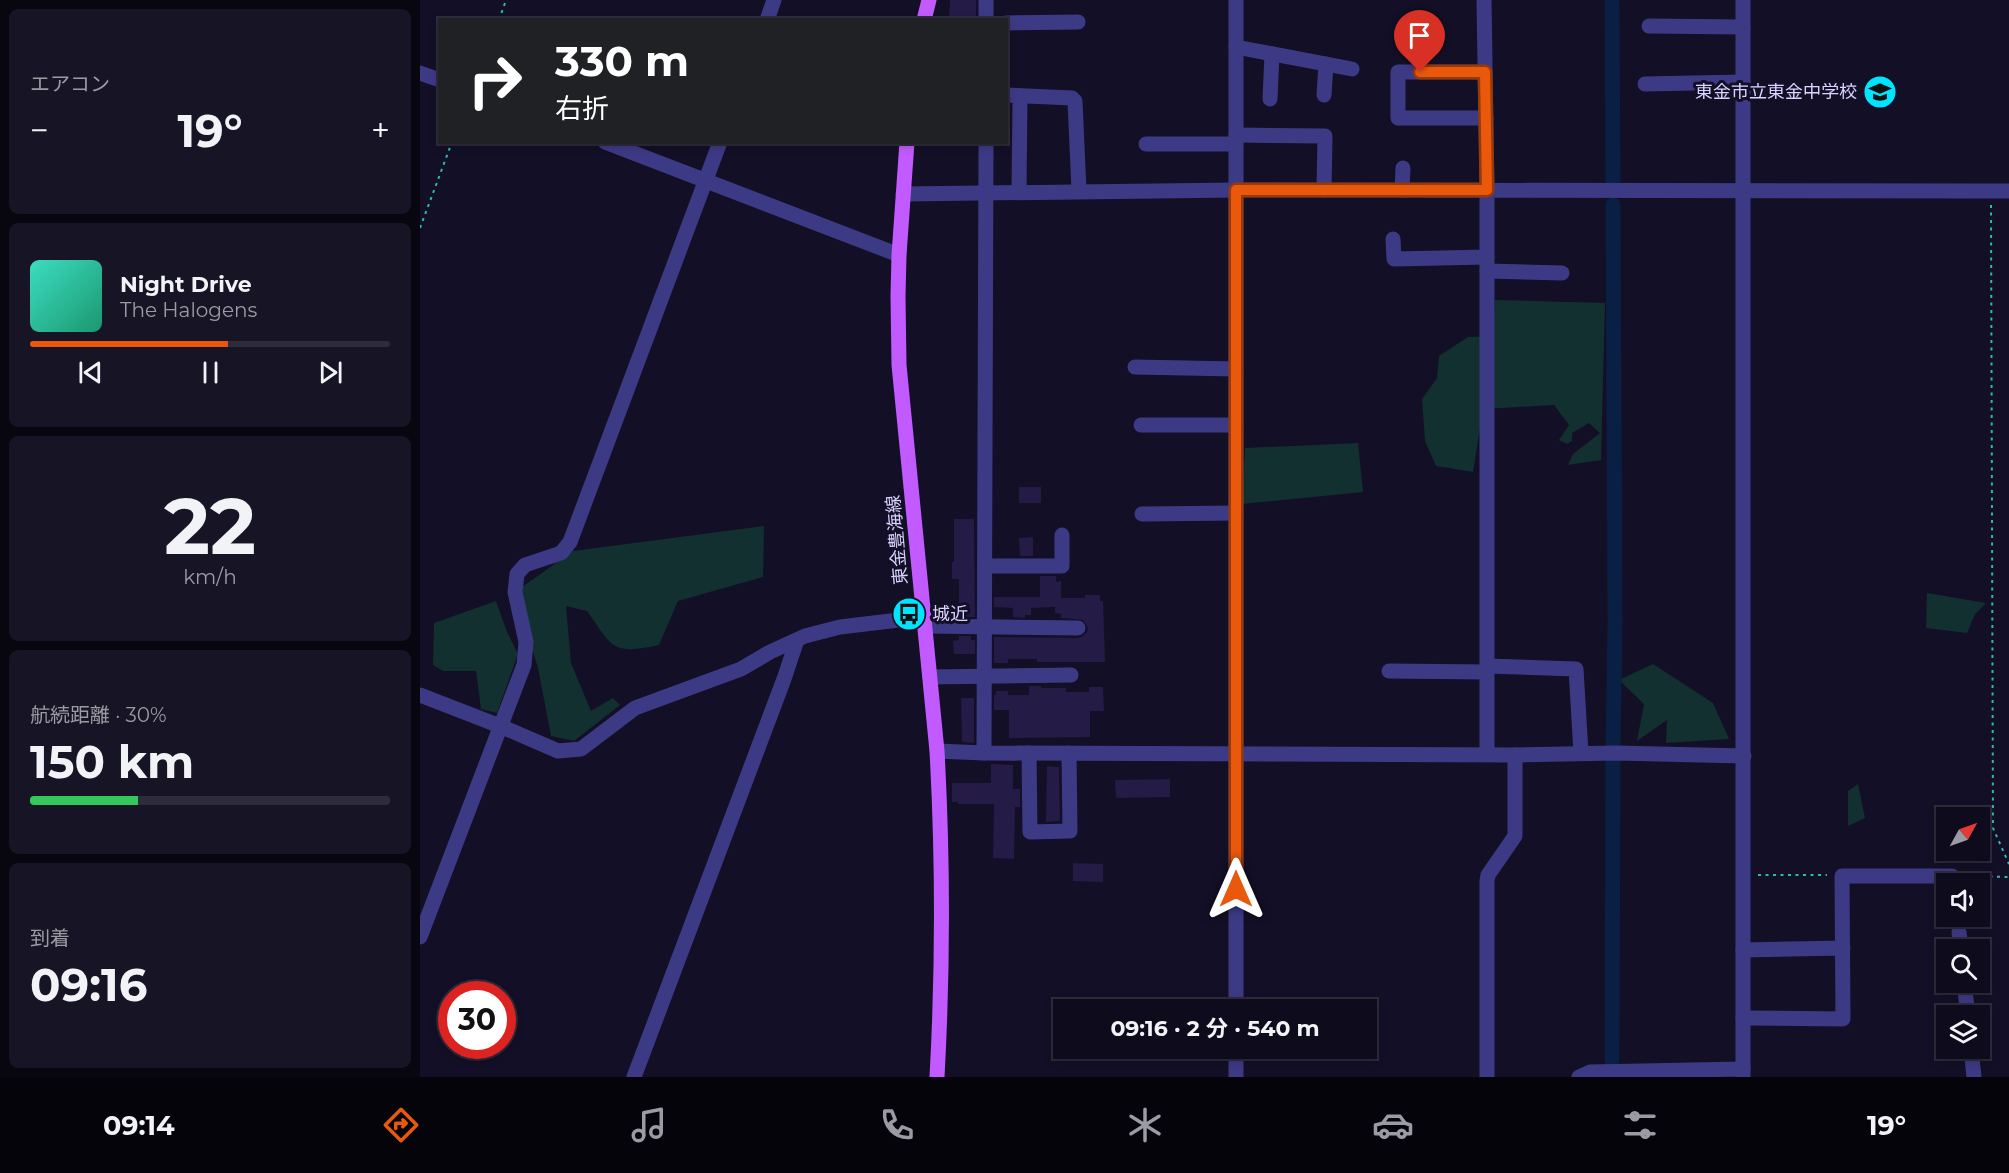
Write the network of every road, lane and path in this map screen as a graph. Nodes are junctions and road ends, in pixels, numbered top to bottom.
1 (506, 0) edge
2 (774, 0) edge
3 (929, 0) edge
4 (986, 0) edge
5 (1236, 0) edge
6 (1484, 0) edge
7 (1743, 0) edge
8 (500, 18) edge
9 (768, 18) edge
10 (924, 18) edge
11 (986, 18) edge
12 (1078, 22) dead end
13 (1008, 23) edge
14 (1649, 26) dead end
15 (1743, 27) junction
16 (1236, 47) junction
17 (1272, 54) junction
18 (1326, 64) junction
19 (1352, 69) dead end
20 (1485, 72) junction
21 (420, 73) edge
22 (438, 79) edge
23 (1743, 82) junction
24 (1645, 84) dead end
25 (1324, 95) dead end
26 (1013, 96) edge
27 (1270, 99) dead end
28 (1486, 118) junction
29 (1236, 140) junction
30 (451, 144) edge
31 (610, 144) edge
32 (719, 144) edge
33 (907, 144) edge
34 (986, 144) edge
35 (1146, 144) dead end
36 (1403, 168) dead end
37 (706, 180) junction
38 (1236, 190) junction
39 (1324, 190) junction
40 (1402, 190) junction
41 (1487, 190) junction
42 (1079, 191) junction
43 (1743, 191) junction
44 (1991, 191) junction
45 (2009, 191) edge
46 (986, 192) junction
47 (1019, 192) junction
48 (903, 194) junction
49 (420, 228) edge
50 (1393, 239) dead end
51 (899, 255) junction
52 (1487, 264) junction
53 (1562, 273) dead end
54 (1135, 367) dead end
55 (1236, 369) junction
56 (1141, 425) dead end
57 (1236, 425) junction
58 (1236, 513) junction
59 (1142, 514) dead end
60 (1062, 536) dead end
61 (985, 566) junction
62 (924, 622) junction
63 (984, 627) junction
64 (1078, 628) dead end
65 (796, 640) junction
66 (1487, 669) junction
67 (1389, 670) dead end
68 (1071, 675) dead end
69 (930, 676) junction
70 (984, 676) junction
71 (420, 695) edge
72 (500, 726) junction
73 (937, 751) junction
74 (984, 753) junction
75 (1029, 753) junction
76 (1069, 753) junction
77 (1237, 753) junction
78 (1581, 753) junction
79 (1487, 754) junction
80 (1515, 755) junction
81 (1744, 756) junction
82 (2009, 864) edge
83 (1743, 874) junction
84 (1842, 876) junction
85 (1936, 876) edge
86 (1990, 877) edge
87 (2009, 877) edge
88 (1959, 932) dead end
89 (420, 937) edge
90 (1960, 939) edge
91 (1843, 948) junction
92 (1743, 950) junction
93 (1236, 999) edge
94 (1743, 1018) junction
95 (1236, 1059) edge
96 (1972, 1059) edge
97 (1743, 1073) edge
98 (634, 1077) edge
99 (937, 1077) edge
100 (1236, 1077) edge
101 (1487, 1077) edge
102 (1579, 1077) edge
103 (1974, 1077) edge

1 - 8 path
2 - 9 street
3 - 10 main road
4 - 11 street
5 - 16 street
6 - 20 street
7 - 15 street
12 - 13 street
14 - 15 street
15 - 23 street
16 - 17 street
16 - 29 street
17 - 18 street
17 - 27 street
18 - 19 street
18 - 25 street
20 - 28 street
20 - 28 street
21 - 22 street
23 - 24 street
23 - 43 street
26 - 42 street
26 - 47 street
28 - 41 street
29 - 35 street
29 - 38 street
29 - 39 street
30 - 49 path
31 - 37 street
32 - 37 street
33 - 48 main road, 東金豊海線
34 - 46 street
36 - 40 street
37 - 51 street
37 - 72 street
38 - 39 street
38 - 42 street
38 - 55 street
39 - 40 street
40 - 41 street
41 - 43 street
41 - 52 street
42 - 47 street
43 - 44 street
43 - 81 street
44 - 45 street
44 - 82 path
46 - 47 street
46 - 48 street
46 - 61 street
48 - 51 main road, 東金豊海線
50 - 52 street
51 - 62 main road, 東金豊海線
52 - 53 street
52 - 66 street
54 - 55 street
55 - 57 street
56 - 57 street
57 - 58 street
58 - 59 street
58 - 77 street
60 - 61 street
61 - 63 street
62 - 63 street
62 - 65 street
62 - 69 main road, 東金豊海線
63 - 64 street
63 - 70 street
65 - 72 street
65 - 98 street
66 - 67 street
66 - 78 street
66 - 79 street
68 - 70 street
69 - 70 street
69 - 73 main road, 東金豊海線
70 - 74 street
71 - 72 street
72 - 89 street
73 - 74 street
73 - 99 main road, 東金豊海線
74 - 75 street
75 - 76 street
75 - 76 street
76 - 77 street
77 - 79 street
77 - 93 street
78 - 80 street
78 - 81 street
79 - 80 street
80 - 101 street
81 - 83 street
83 - 84 path
83 - 92 street
84 - 85 street
84 - 91 street
86 - 87 path
88 - 90 street
91 - 92 street
91 - 94 street
92 - 94 street
94 - 97 street
95 - 100 street
96 - 103 street
97 - 102 street

